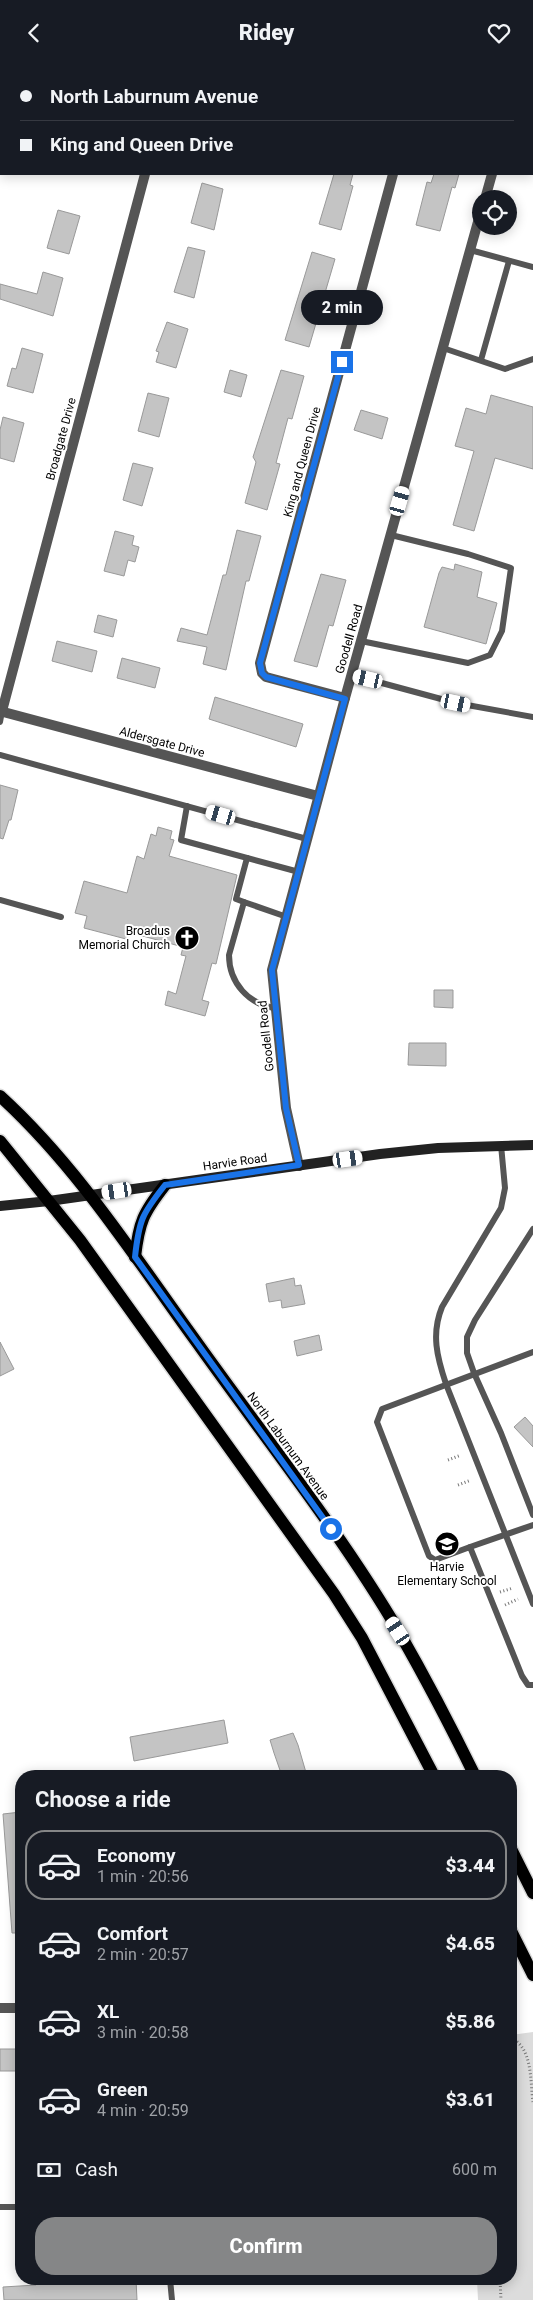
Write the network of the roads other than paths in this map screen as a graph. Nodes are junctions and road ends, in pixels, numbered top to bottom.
1 (145, 175) edge
2 (393, 175) edge
3 (492, 175) edge
4 (488, 190) edge
5 (474, 235) edge
6 (470, 250) junction
7 (509, 261) junction
8 (533, 267) edge
9 (443, 348) junction
10 (533, 359) edge
11 (481, 361) junction
12 (391, 535) junction
13 (361, 641) junction
14 (352, 675) junction
15 (345, 699) junction
16 (0, 715) edge
17 (533, 717) edge
18 (0, 755) edge
19 (318, 796) junction
20 (186, 806) junction
21 (307, 839) junction
22 (247, 858) junction
23 (299, 872) junction
24 (0, 900) edge
25 (244, 902) junction
26 (61, 917) dead end
27 (287, 917) junction
28 (276, 1008) junction
29 (0, 1096) edge
30 (0, 1141) edge
31 (501, 1145) junction
32 (533, 1145) edge
33 (299, 1165) junction
34 (165, 1185) junction
35 (89, 1195) junction
36 (49, 1201) junction
37 (0, 1206) edge
38 (533, 1229) edge
39 (135, 1257) junction
40 (533, 1352) edge
41 (474, 1373) junction
42 (446, 1384) junction
43 (533, 1515) edge
44 (533, 1525) edge
45 (506, 1534) junction
46 (470, 1547) junction
47 (533, 1604) edge
48 (533, 1685) edge
49 (431, 1770) edge
50 (472, 1770) edge
51 (517, 1861) edge
52 (533, 1893) edge
53 (517, 1943) edge
54 (533, 1975) edge
55 (0, 2008) edge
56 (15, 2008) edge
57 (0, 2207) edge
58 (15, 2207) edge
59 (171, 2285) edge
60 (172, 2300) edge

1 - 16 street, Broadgate Drive
2 - 15 street, King and Queen Drive
3 - 4 street
5 - 6 street, Goodell Road
6 - 7 lane
6 - 9 street, Goodell Road
7 - 8 lane
7 - 11 lane
9 - 11 lane
9 - 12 street, Goodell Road
10 - 11 lane
12 - 13 street, Goodell Road
12 - 13 lane
13 - 14 street, Goodell Road
14 - 15 street, Goodell Road
14 - 17 lane
15 - 19 street, Goodell Road
16 - 19 street, Aldersgate Drive
18 - 20 lane
19 - 21 street, Goodell Road
20 - 21 lane
20 - 22 lane
21 - 23 street, Goodell Road
22 - 23 lane
22 - 25 lane
23 - 27 street, Goodell Road
24 - 26 lane
25 - 27 lane
25 - 28 lane
27 - 28 street, Goodell Road
28 - 33 street, Goodell Road
29 - 35 main road, North Laburnum Avenue
30 - 36 main road
31 - 32 street, Harvie Road
31 - 33 street, Harvie Road
31 - 42 lane
33 - 34 street, Harvie Road
34 - 35 street, Harvie Road
34 - 39 main road
35 - 36 street, Harvie Road
35 - 39 main road, North Laburnum Avenue
36 - 37 street, Harvie Road
36 - 49 main road
38 - 41 lane
39 - 50 main road, North Laburnum Avenue
40 - 41 lane
41 - 42 lane
41 - 43 lane
42 - 45 lane
42 - 46 lane
44 - 45 lane
45 - 46 lane
45 - 47 lane
46 - 48 lane
51 - 52 main road
53 - 54 main road
55 - 56 street
57 - 58 lane
59 - 60 lane

